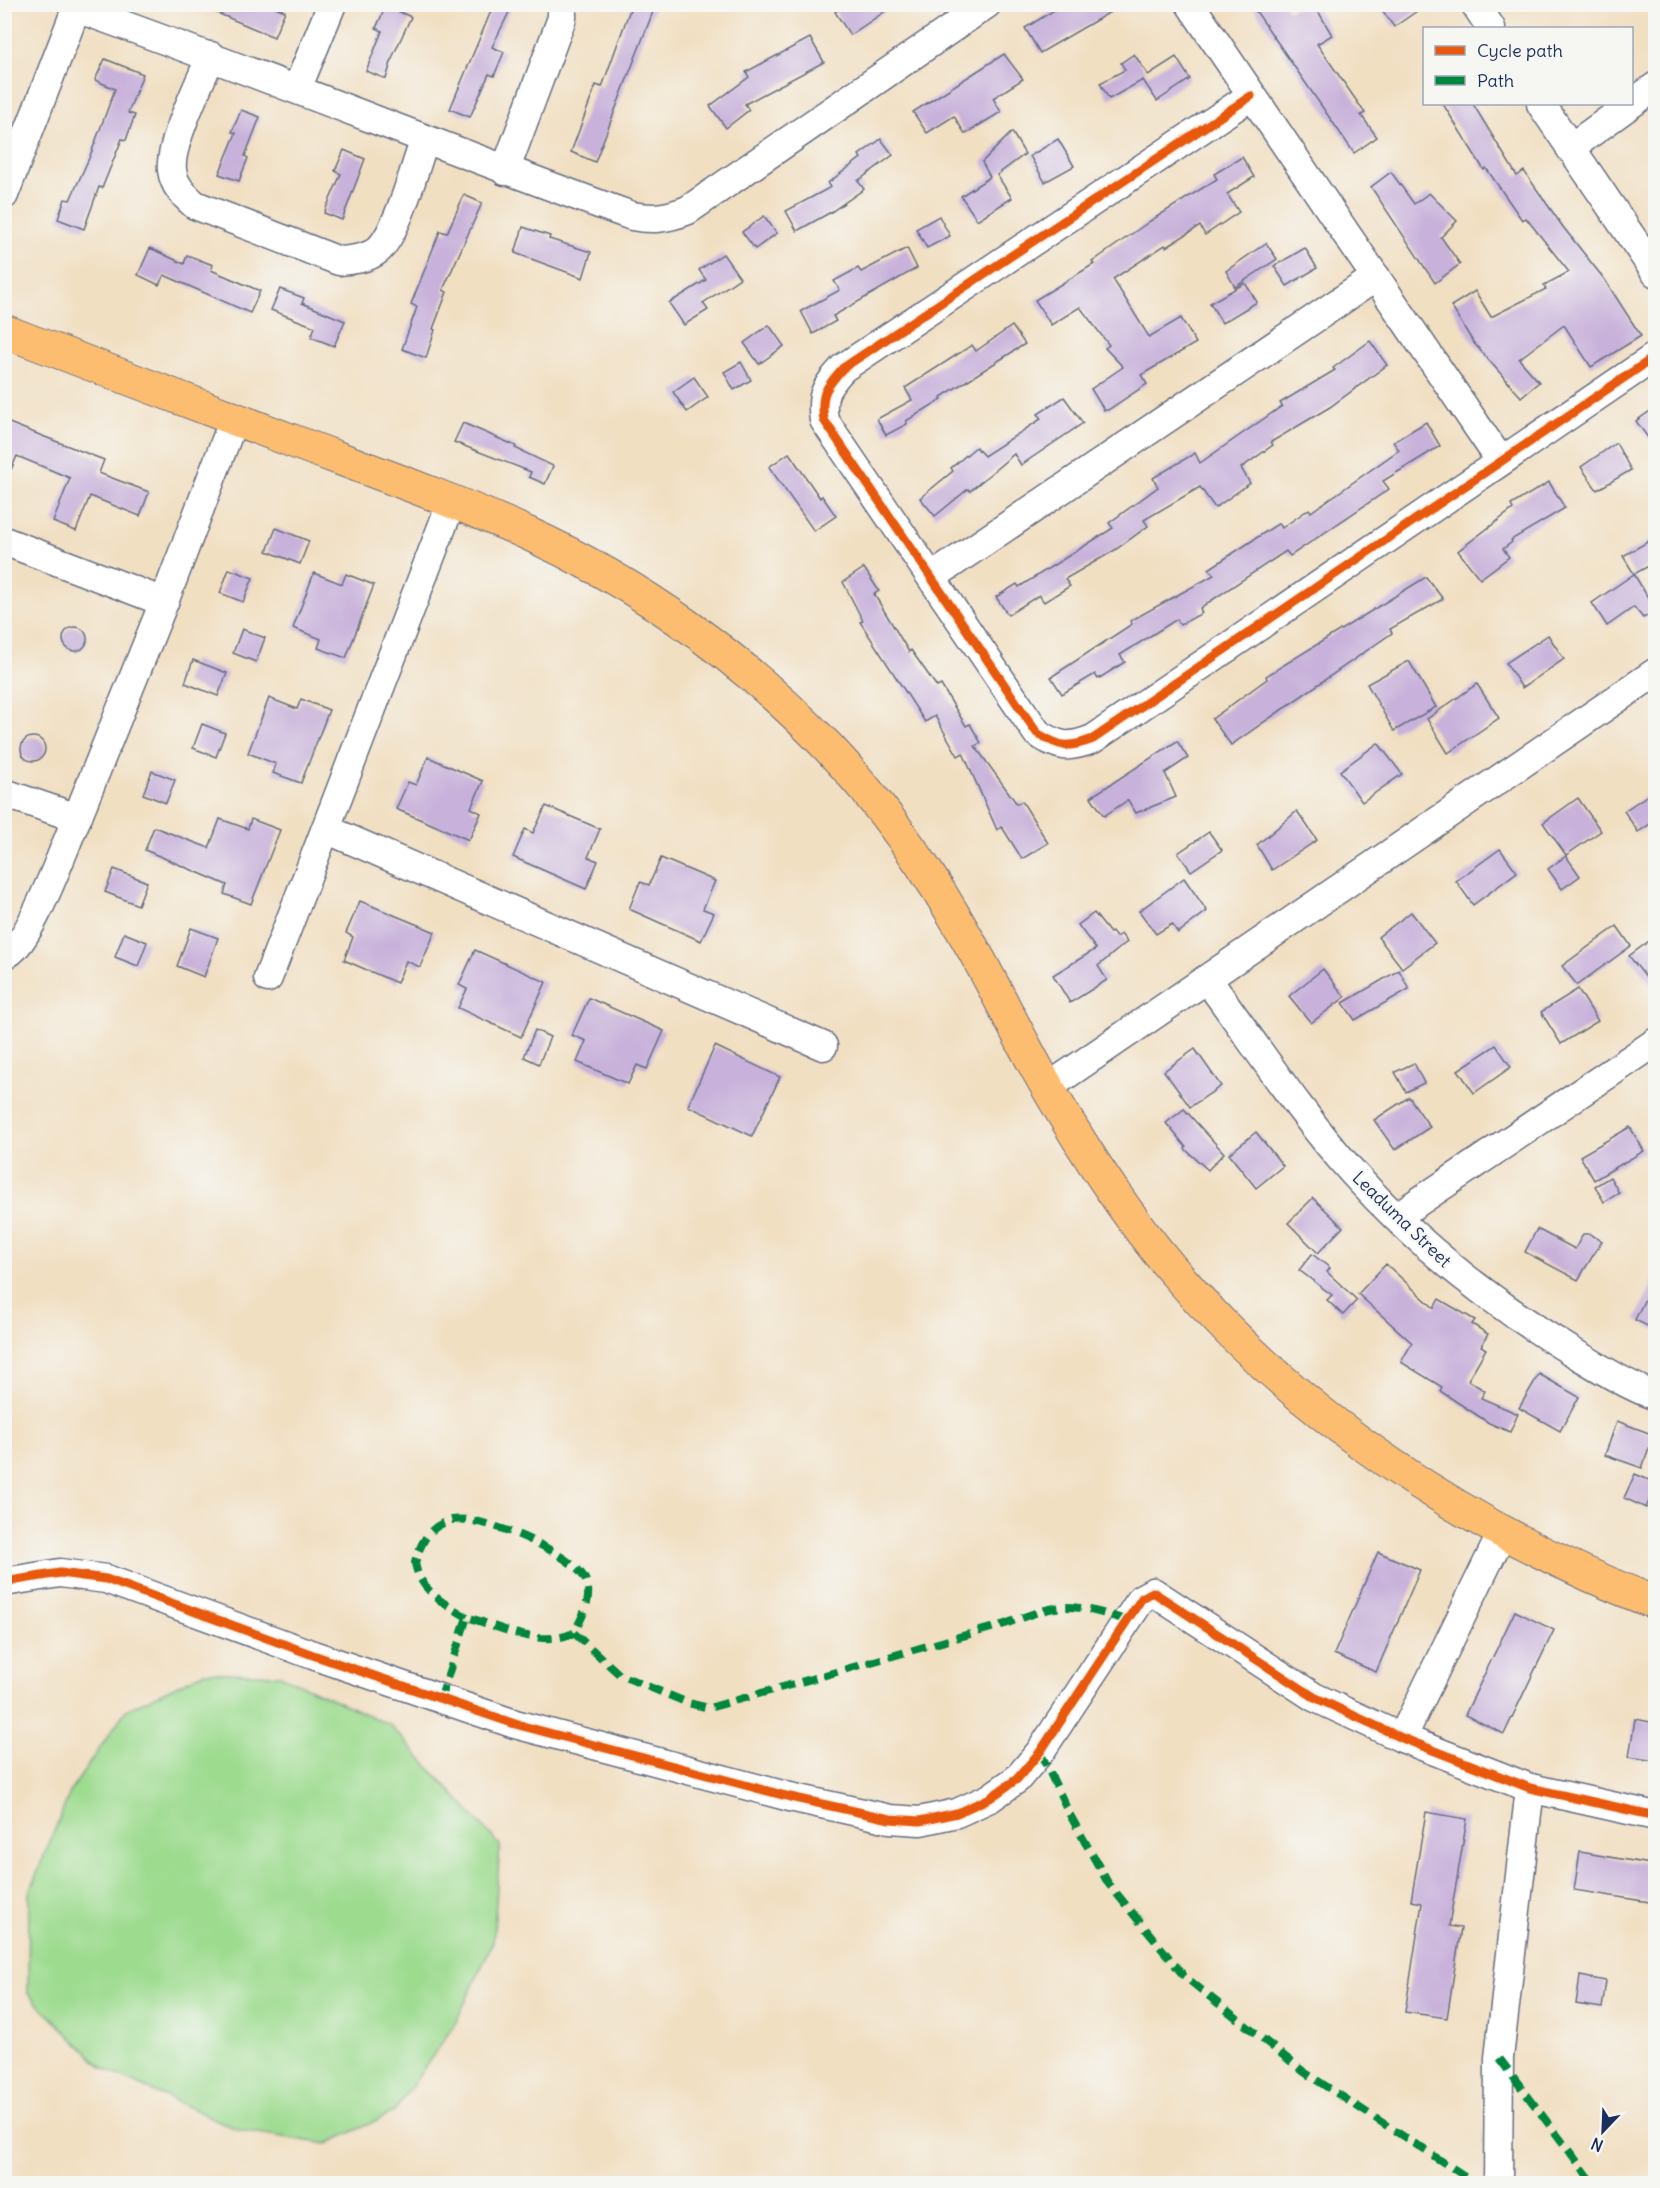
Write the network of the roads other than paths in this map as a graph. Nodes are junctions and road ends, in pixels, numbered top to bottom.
1 (332, 4) edge
2 (562, 4) edge
3 (987, 4) edge
4 (1190, 4) edge
5 (1474, 4) edge
6 (77, 6) edge
7 (1490, 27) edge
8 (211, 56) junction
9 (1656, 86) edge
10 (297, 89) junction
11 (1251, 96) junction
12 (1633, 103) edge
13 (1542, 105) edge
14 (1630, 105) edge
15 (424, 139) junction
16 (14, 141) edge
17 (1570, 148) junction
18 (505, 171) junction
19 (4, 195) edge
20 (1656, 273) edge
21 (1376, 277) junction
22 (4, 331) edge
23 (1656, 356) edge
24 (234, 419) junction
25 (1500, 460) junction
26 (452, 501) junction
27 (4, 542) edge
28 (932, 577) junction
29 (164, 602) junction
30 (1656, 672) edge
31 (4, 793) edge
32 (77, 818) junction
33 (326, 829) junction
34 (4, 955) edge
35 (267, 978) dead end
36 (1208, 979) junction
37 (1654, 1045) edge
38 (824, 1046) dead end
39 (1047, 1088) junction
40 (1396, 1217) junction
41 (1656, 1396) edge
42 (1502, 1533) junction
43 (4, 1582) edge
44 (1656, 1603) edge
45 (1402, 1738) junction
46 (1530, 1788) junction
47 (1656, 1816) edge
48 (1498, 2184) edge

1 - 10 street
2 - 18 street
3 - 18 street
4 - 11 street
5 - 7 street
6 - 8 street
6 - 16 street
8 - 10 street
8 - 15 street
9 - 12 street
10 - 15 street
11 - 21 street
11 - 28 street
13 - 17 street
14 - 17 street
15 - 18 street
16 - 19 street
17 - 20 street
21 - 25 street
21 - 28 street
22 - 24 main road
23 - 25 street
24 - 26 main road
24 - 29 street
25 - 28 street
26 - 33 street
26 - 39 main road
27 - 29 street
29 - 32 street
30 - 36 street
31 - 32 street
32 - 34 street
33 - 35 street
33 - 38 street
36 - 39 street
36 - 40 street, Leaduma Street
37 - 40 street
39 - 42 main road
40 - 41 street, Leaduma Street
42 - 44 main road
42 - 45 street
43 - 45 street
45 - 46 street
46 - 47 street
46 - 48 street

